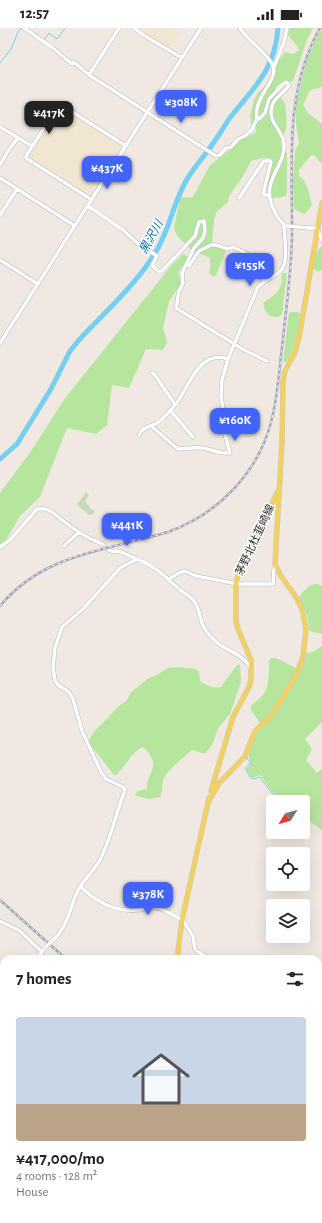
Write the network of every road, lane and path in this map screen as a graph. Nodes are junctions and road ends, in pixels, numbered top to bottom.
1 (24, 28) edge
2 (120, 28) edge
3 (134, 28) edge
4 (201, 28) edge
5 (240, 28) edge
6 (287, 28) edge
7 (182, 58) junction
8 (272, 63) junction
9 (89, 75) junction
10 (148, 112) junction
11 (257, 118) junction
12 (0, 127) edge
13 (18, 138) junction
14 (32, 146) junction
15 (126, 146) junction
16 (0, 165) edge
17 (0, 178) edge
18 (17, 189) junction
19 (269, 196) junction
20 (239, 198) dead end
21 (92, 200) junction
22 (322, 203) edge
23 (88, 206) junction
24 (0, 215) edge
25 (286, 225) junction
26 (75, 226) junction
27 (317, 228) junction
28 (322, 240) edge
29 (0, 260) edge
30 (185, 268) junction
31 (264, 282) junction
32 (38, 284) junction
33 (0, 342) edge
34 (234, 344) junction
35 (228, 359) junction
36 (267, 361) dead end
37 (152, 373) dead end
38 (175, 405) junction
39 (170, 410) junction
40 (151, 426) junction
41 (139, 435) dead end
42 (193, 438) dead end
43 (279, 485) junction
44 (79, 532) junction
45 (104, 545) dead end
46 (64, 546) dead end
47 (0, 547) edge
48 (108, 550) dead end
49 (137, 559) junction
50 (276, 567) junction
51 (169, 579) junction
52 (236, 584) junction
53 (252, 669) junction
54 (209, 801) junction
55 (80, 886) junction
56 (182, 920) junction
57 (0, 921) edge
58 (43, 951) junction
59 (40, 955) edge
60 (178, 955) edge
61 (205, 955) edge

1 - 9 street
2 - 9 street
3 - 7 street
4 - 7 street
5 - 8 street
6 - 8 street
7 - 10 street
8 - 11 street
9 - 10 street
10 - 11 street
10 - 15 street
11 - 19 street
12 - 13 street
13 - 14 street
13 - 16 street
14 - 15 street
14 - 21 street
15 - 21 street
17 - 18 street
18 - 24 street
18 - 26 street
19 - 20 street
19 - 25 street
21 - 23 street
22 - 27 main road, 茅野北杜韮崎線
23 - 26 street
23 - 30 street
25 - 27 street, bridge
25 - 31 street
26 - 32 street
27 - 28 street
27 - 43 main road, 茅野北杜韮崎線
29 - 32 street
30 - 31 street
30 - 34 street
31 - 34 street
32 - 33 street
34 - 35 street
34 - 36 street
35 - 38 street
35 - 40 street
37 - 38 street
38 - 39 street
39 - 40 street
39 - 42 street
40 - 41 street
43 - 50 main road, 茅野北杜韮崎線
43 - 52 main road, 茅野北杜韮崎線
44 - 45 street
44 - 46 street
44 - 47 street
48 - 49 street
49 - 51 street
49 - 55 street
50 - 52 street
50 - 54 main road, 茅野北杜韮崎線
51 - 52 street
51 - 53 street
52 - 53 main road, 茅野北杜韮崎線
53 - 54 main road, 茅野北杜韮崎線
54 - 56 main road, 茅野北杜韮崎線
55 - 56 street
55 - 58 street, bridge
56 - 60 main road, 茅野北杜韮崎線
56 - 61 street
57 - 58 street
58 - 59 street

